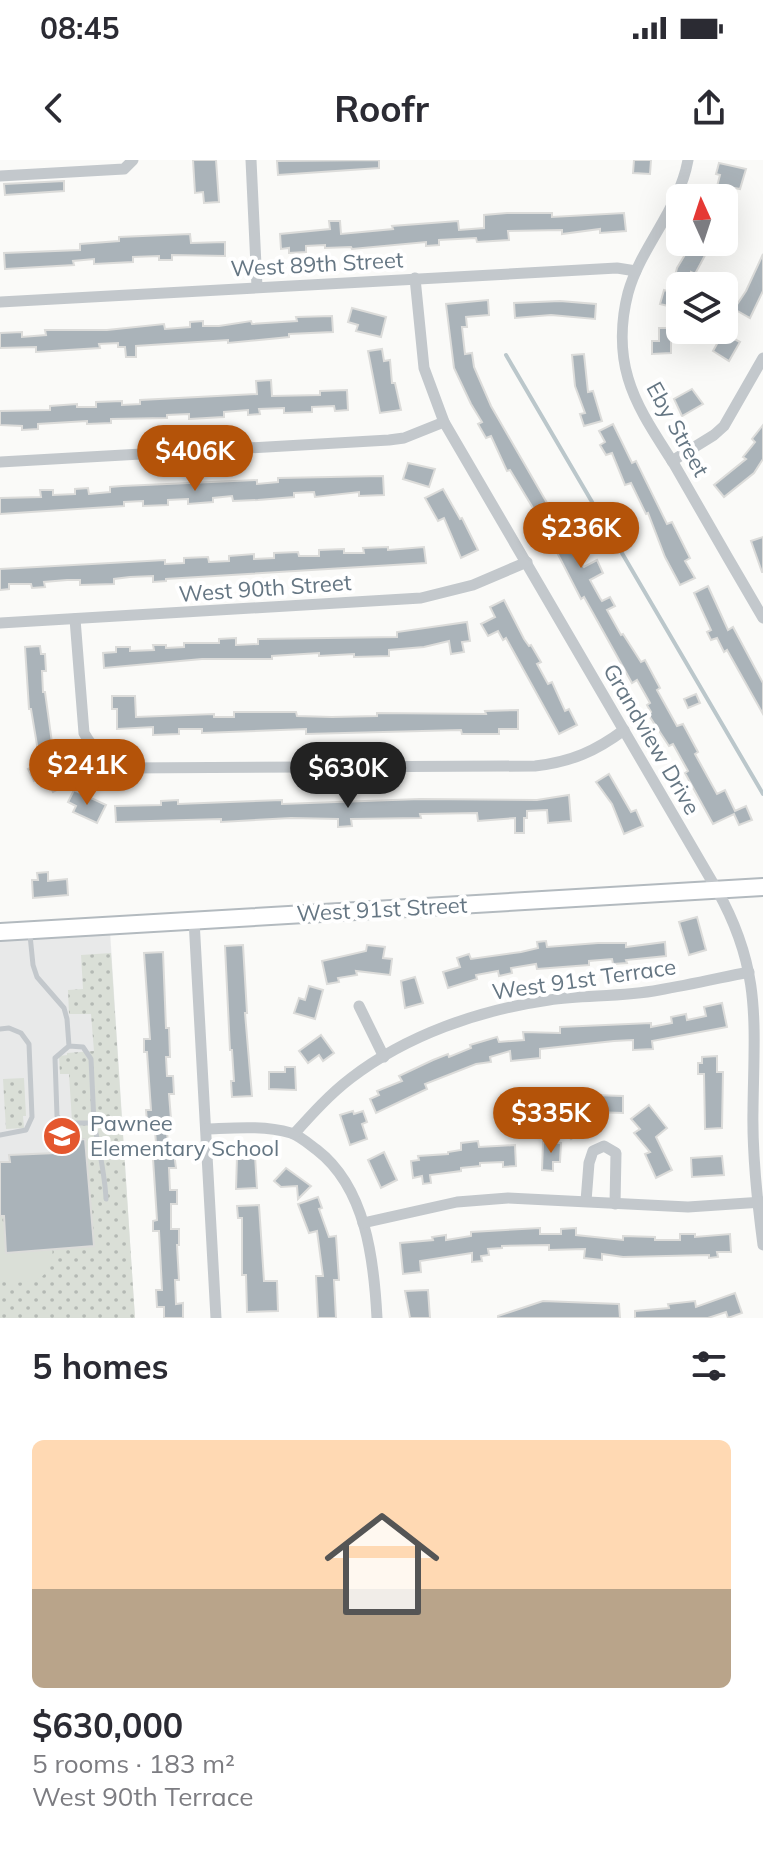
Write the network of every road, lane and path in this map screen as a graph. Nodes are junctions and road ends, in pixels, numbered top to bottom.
1 (251, 160) edge
2 (688, 160) edge
3 (128, 164) edge
4 (0, 176) edge
5 (636, 271) junction
6 (415, 278) junction
7 (257, 287) junction
8 (0, 302) edge
9 (763, 358) edge
10 (444, 422) junction
11 (672, 461) junction
12 (0, 462) edge
13 (527, 562) junction
14 (761, 610) edge
15 (75, 619) junction
16 (0, 623) edge
17 (624, 730) junction
18 (763, 887) edge
19 (717, 890) junction
20 (194, 920) junction
21 (30, 930) junction
22 (0, 932) edge
23 (749, 972) junction
24 (359, 1006) dead end
25 (0, 1029) edge
26 (69, 1046) junction
27 (384, 1057) junction
28 (94, 1123) junction
29 (206, 1129) junction
30 (294, 1134) junction
31 (0, 1135) edge
32 (106, 1199) dead end
33 (586, 1201) junction
34 (760, 1202) edge
35 (615, 1204) junction
36 (363, 1223) junction
37 (763, 1245) edge
38 (216, 1318) edge
39 (377, 1318) edge

1 - 7 street
2 - 5 street, Eby Street
3 - 4 street
5 - 6 street, West 89th Street
5 - 11 street, Eby Street
6 - 7 street, West 89th Street
6 - 10 street, Grandview Drive
7 - 8 street, West 89th Street
9 - 11 street
10 - 12 street
10 - 13 street, Grandview Drive
11 - 14 street, Eby Street
13 - 15 street, West 90th Street
13 - 17 street, Grandview Drive
15 - 16 street, West 90th Street
15 - 17 street
17 - 19 street, Grandview Drive
18 - 19 street, West 91st Street
19 - 20 street, West 91st Street
19 - 23 street, Grandview Drive
20 - 21 street, West 91st Street
20 - 29 street
21 - 22 street, West 91st Street
21 - 26 lane
23 - 27 street, West 91st Terrace
23 - 34 street, Grandview Drive
24 - 27 street
25 - 31 lane
26 - 28 lane
26 - 28 lane
27 - 30 street, West 91st Terrace
28 - 32 lane
29 - 30 street
29 - 38 street
30 - 36 street
33 - 35 street
33 - 35 street
33 - 36 street
34 - 35 street
34 - 37 street, Grandview Drive
36 - 39 street

